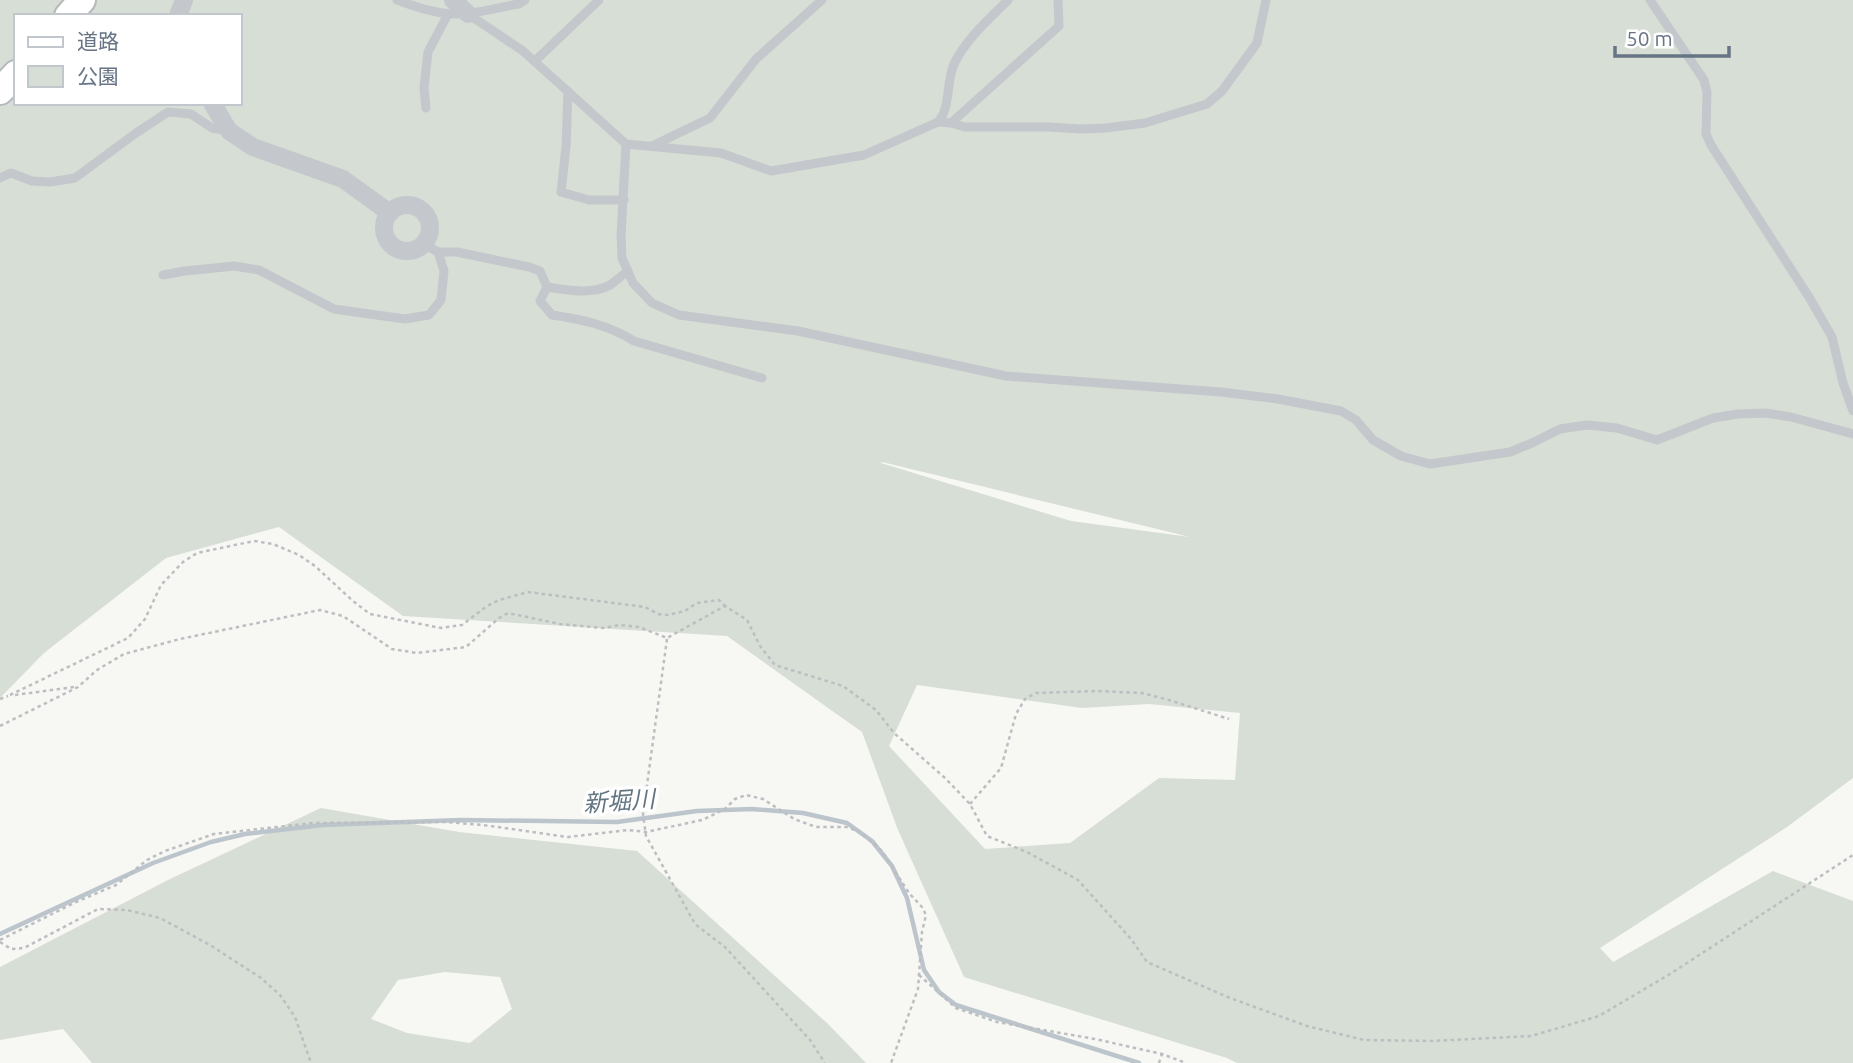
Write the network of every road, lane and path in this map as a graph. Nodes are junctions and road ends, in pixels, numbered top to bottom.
1 (82, 0) edge
2 (397, 0) edge
3 (525, 0) edge
4 (599, 0) edge
5 (822, 0) edge
6 (1008, 0) edge
7 (1058, 0) edge
8 (1266, 0) edge
9 (1650, 0) edge
10 (451, 7) edge
11 (70, 14) edge
12 (468, 14) junction
13 (535, 61) junction
14 (14, 76) edge
15 (568, 91) junction
16 (0, 92) edge
17 (213, 105) edge
18 (426, 108) dead end
19 (938, 122) junction
20 (951, 123) junction
21 (229, 131) junction
22 (626, 144) junction
23 (652, 146) junction
24 (0, 178) edge
25 (624, 200) junction
26 (390, 213) junction
27 (431, 248) junction
28 (628, 271) junction
29 (163, 275) dead end
30 (547, 287) junction
31 (762, 378) dead end
32 (1853, 411) edge
33 (1840, 430) junction
34 (1853, 434) edge
35 (1853, 444) edge
36 (725, 606) junction
37 (667, 638) junction
38 (78, 687) junction
39 (10, 695) junction
40 (0, 699) edge
41 (1229, 719) dead end
42 (0, 726) edge
43 (970, 804) junction
44 (646, 832) junction
45 (1853, 855) edge
46 (0, 941) edge
47 (918, 974) junction
48 (1161, 1054) junction
49 (311, 1063) edge
50 (824, 1063) edge
51 (891, 1063) edge
52 (1158, 1063) edge
53 (1186, 1063) edge

1 - 11 main road
2 - 10 lane
3 - 12 lane
4 - 13 lane
5 - 23 lane
6 - 19 lane
7 - 20 lane
8 - 20 lane
9 - 32 lane
10 - 12 street
10 - 18 lane
12 - 13 lane
13 - 15 lane
14 - 16 main road
15 - 22 lane
15 - 25 lane
17 - 21 street
19 - 20 lane
19 - 23 lane
21 - 24 lane
21 - 26 street
22 - 23 lane
22 - 25 lane
25 - 28 lane
26 - 27 street
26 - 27 street
27 - 29 lane
27 - 30 lane
28 - 30 lane
28 - 33 lane
30 - 31 lane
33 - 34 lane
33 - 35 lane
36 - 37 path
36 - 39 path
36 - 43 path
37 - 38 path
37 - 44 path
38 - 39 path
38 - 42 path
39 - 40 path
41 - 43 path
43 - 45 path
44 - 46 path
44 - 47 path
44 - 50 path
46 - 49 path
47 - 48 path
47 - 51 path
48 - 52 path
48 - 53 path

